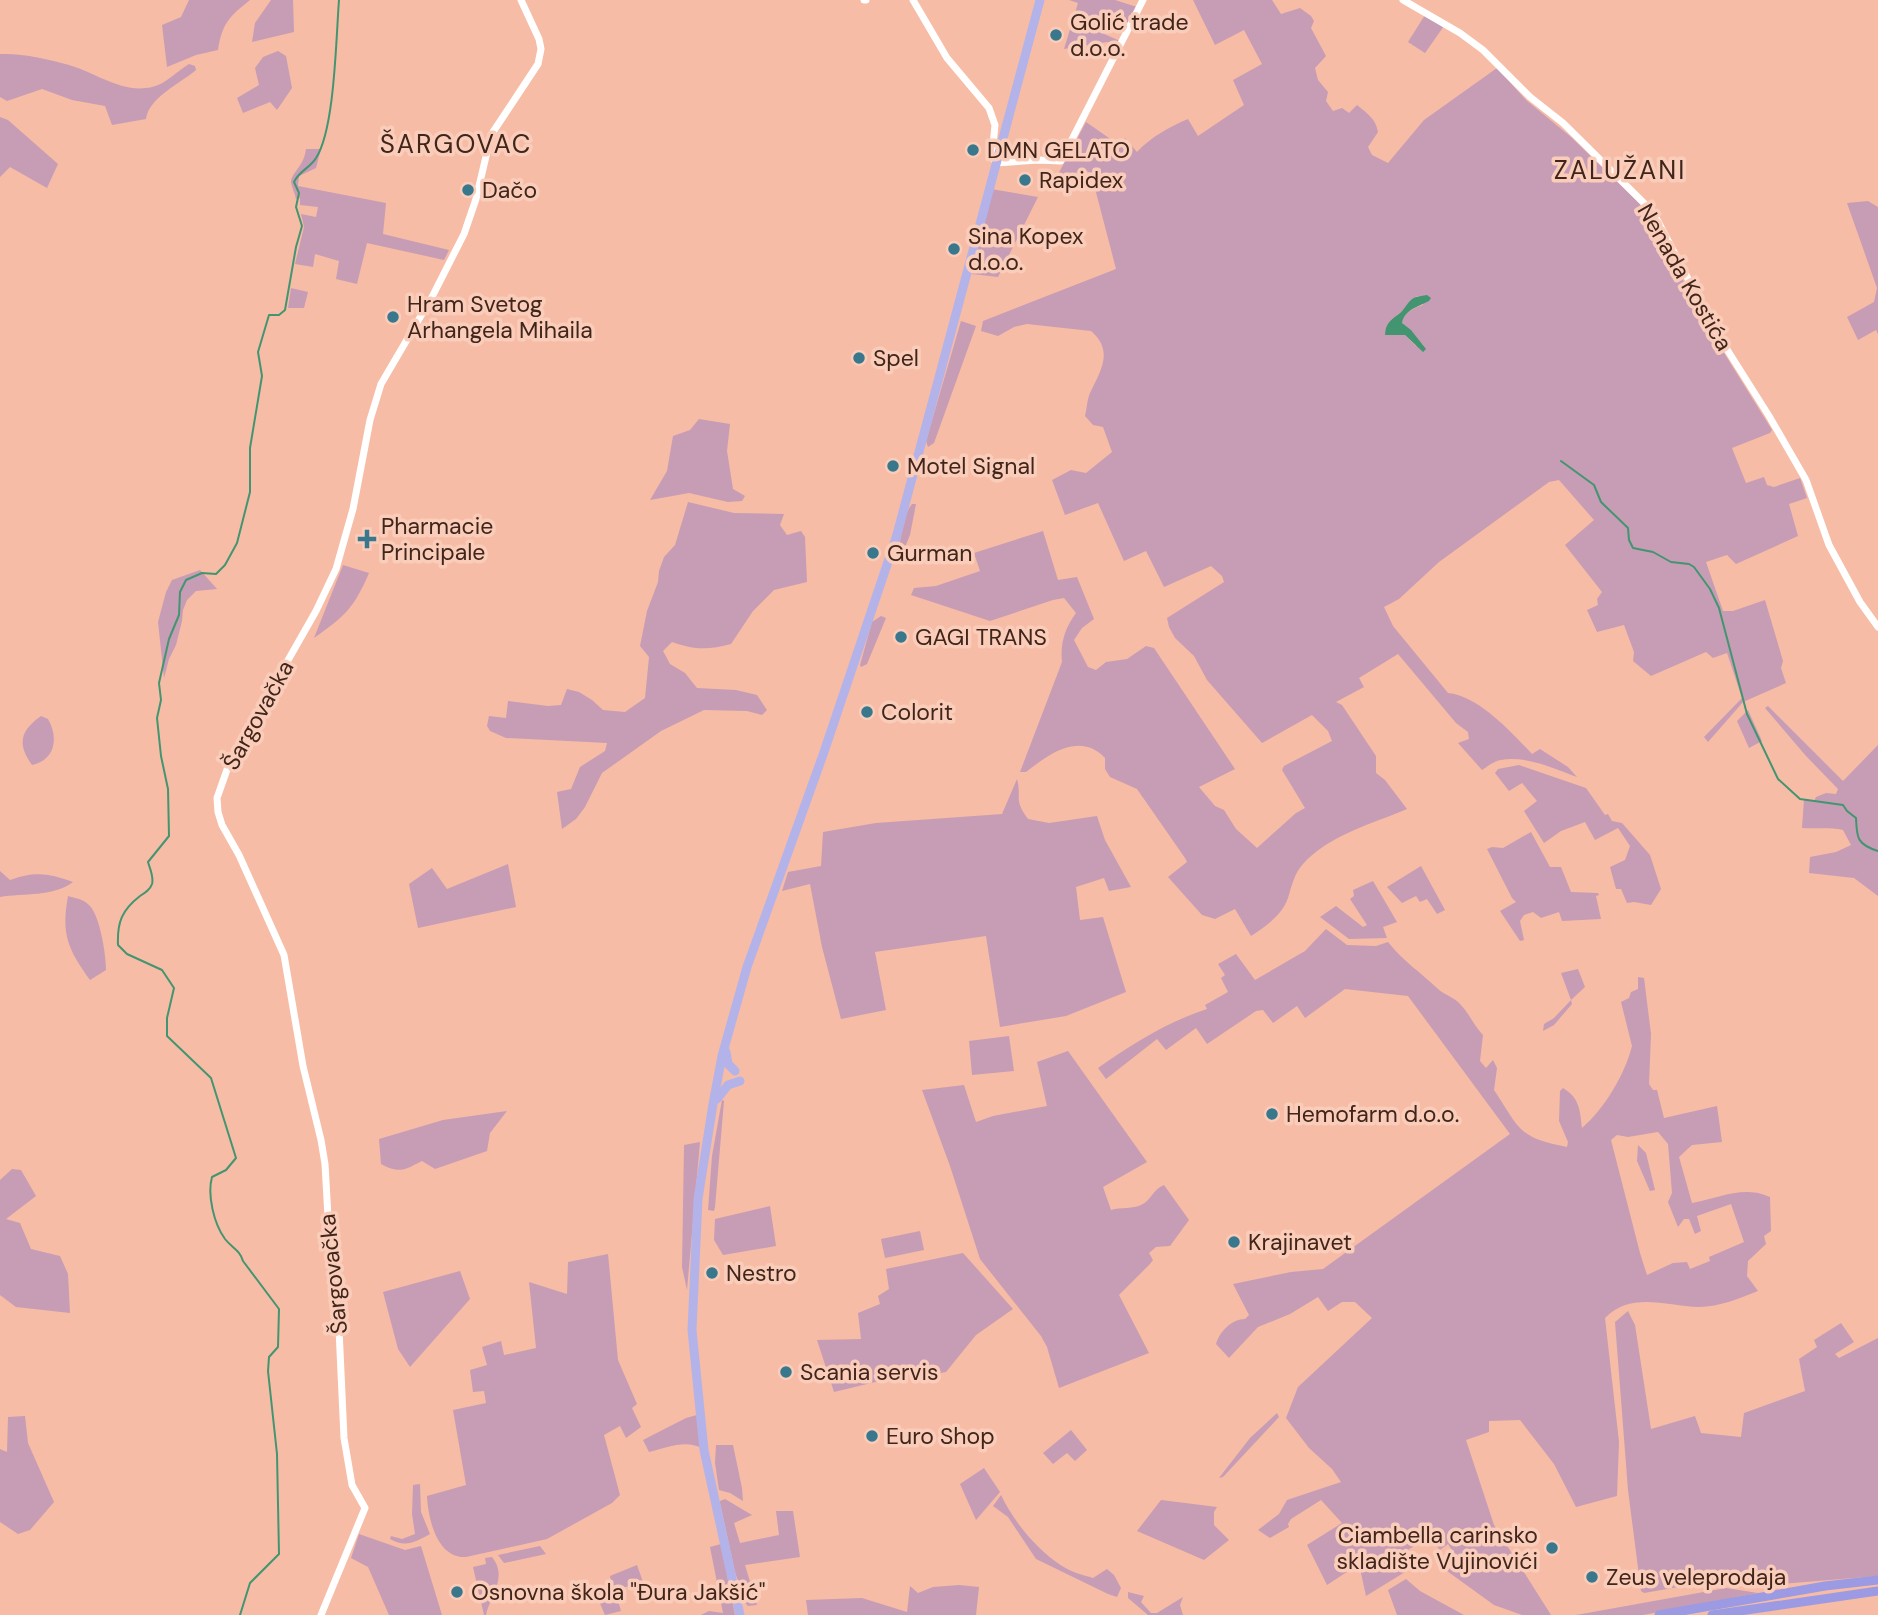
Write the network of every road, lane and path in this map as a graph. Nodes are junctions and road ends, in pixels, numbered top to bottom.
1 (520, 0) edge
2 (914, 0) edge
3 (1040, 0) edge
4 (1143, 0) edge
5 (1404, 0) edge
6 (996, 163) junction
7 (1878, 627) edge
8 (728, 1039) junction
9 (735, 1071) dead end
10 (740, 1081) dead end
11 (711, 1113) junction
12 (1878, 1580) edge
13 (1878, 1591) edge
14 (321, 1615) edge
15 (740, 1615) edge
16 (1659, 1615) edge
17 (1712, 1615) edge

1 - 14 street, Šargovačka
2 - 6 street
3 - 6 main road
4 - 6 street
5 - 7 street, Nenada Kostića
6 - 8 main road
8 - 9 main road
8 - 11 main road
10 - 11 main road
11 - 15 main road
12 - 16 highway
13 - 17 highway

